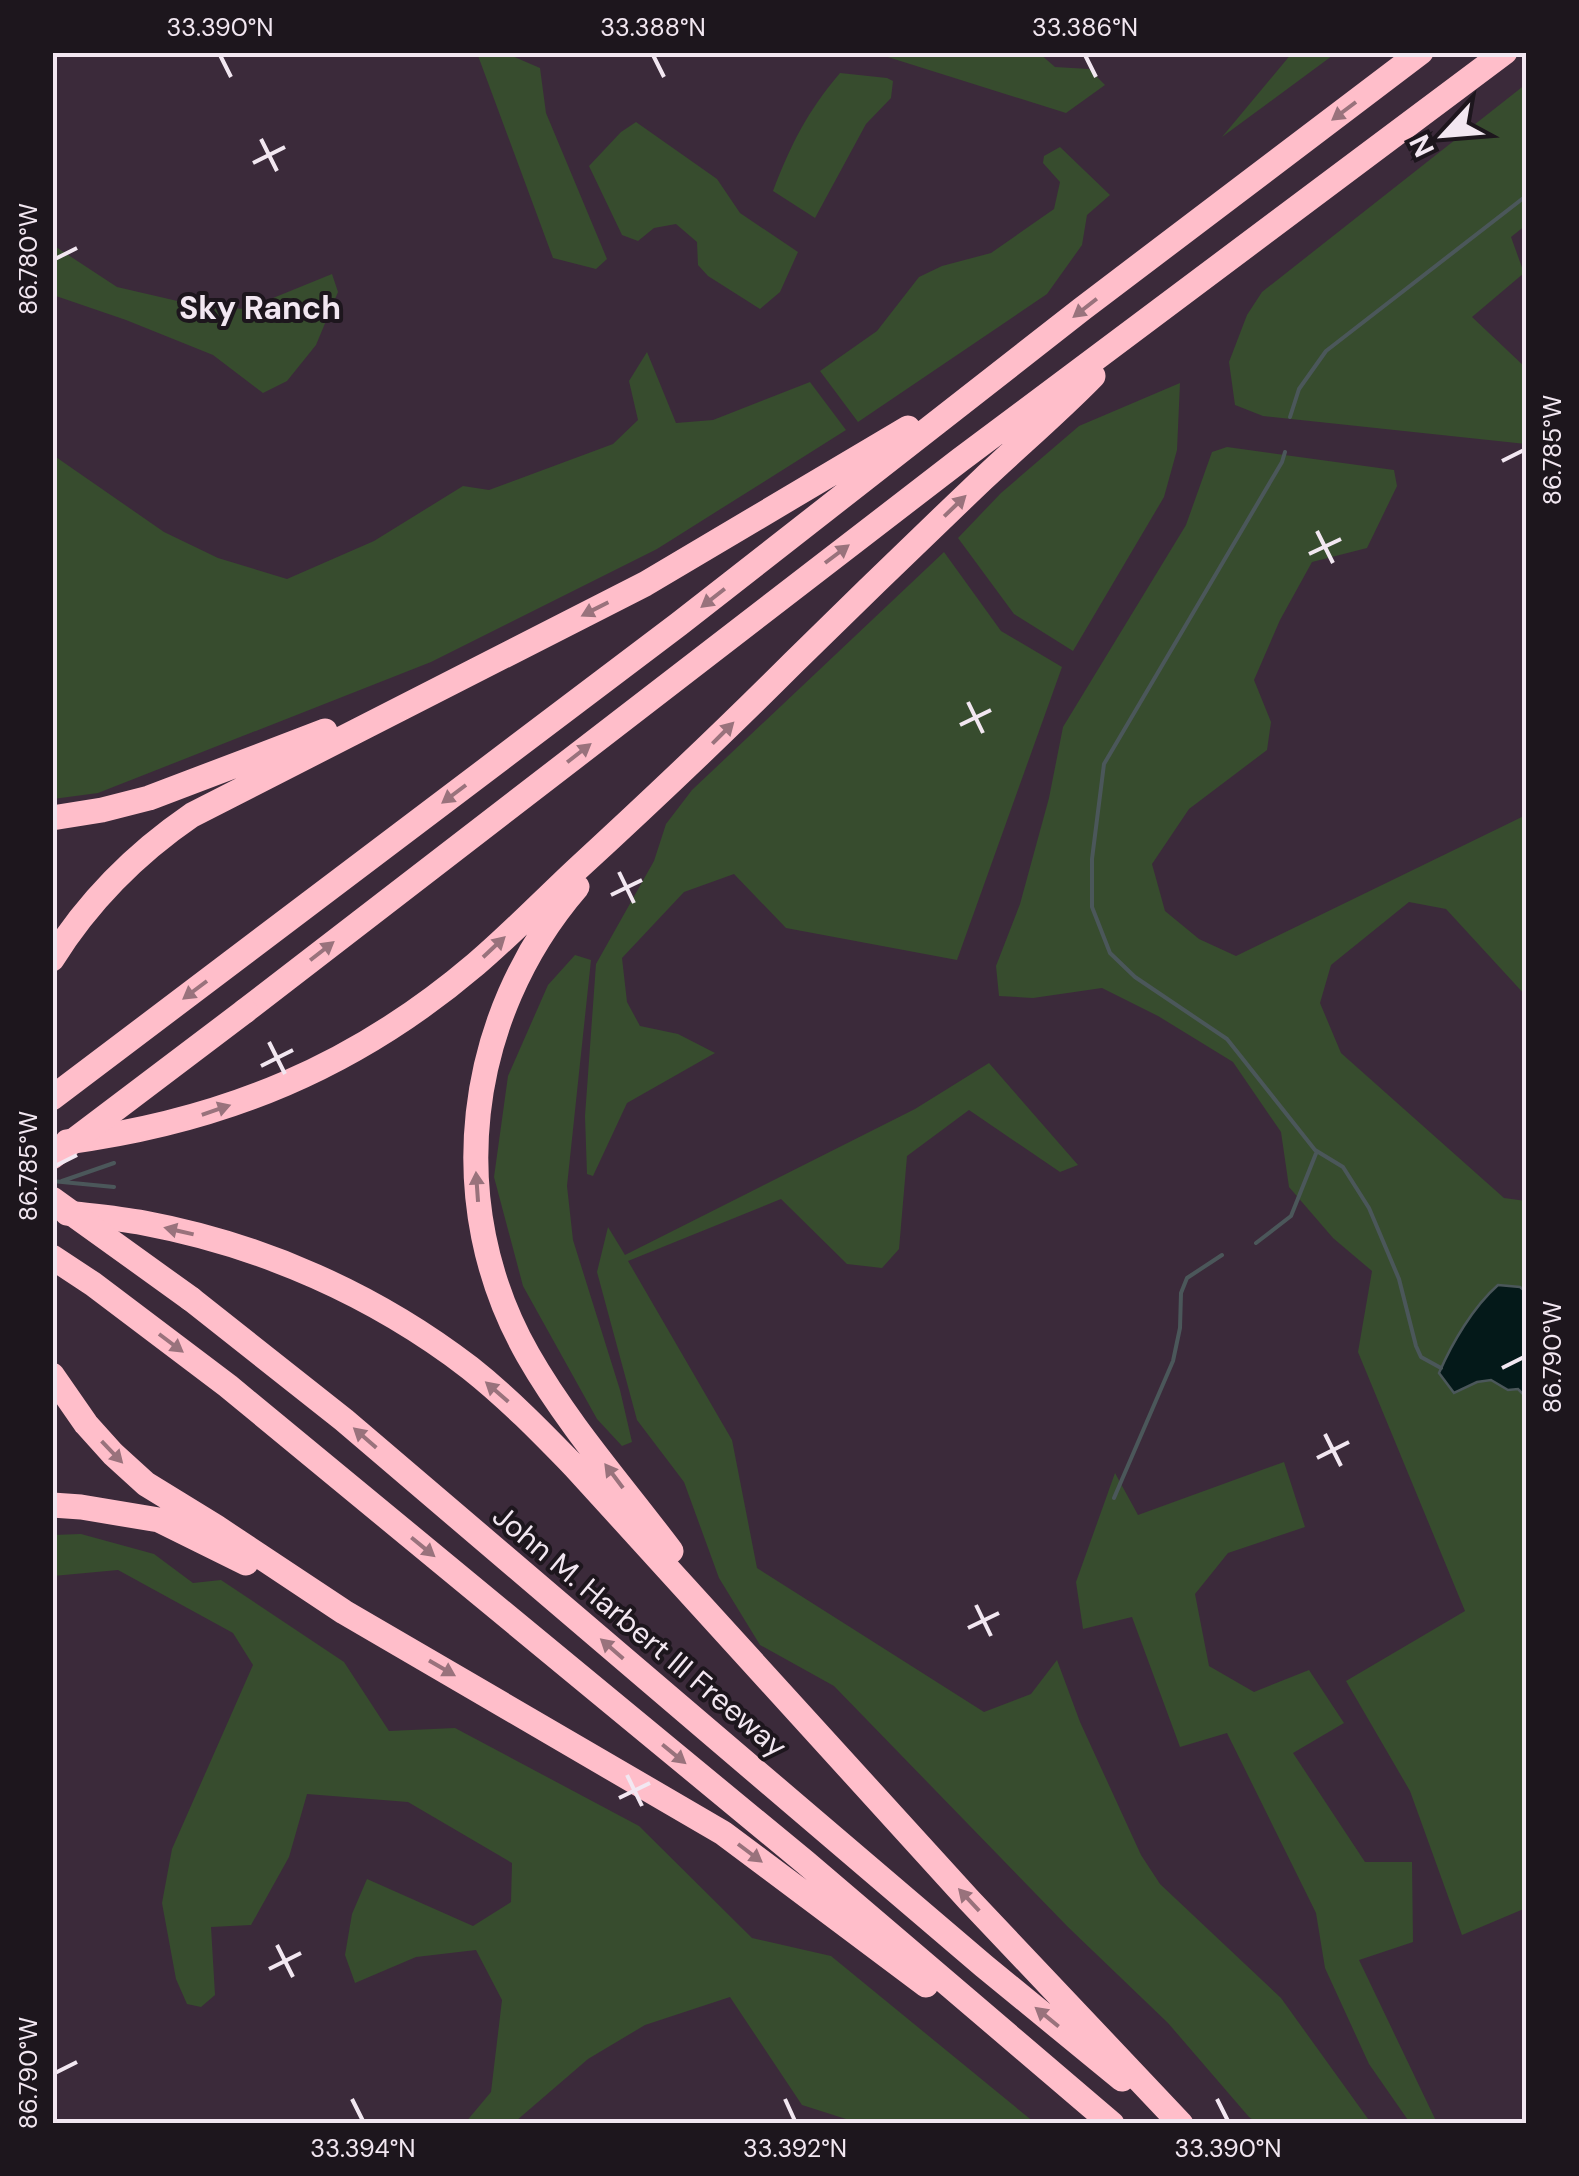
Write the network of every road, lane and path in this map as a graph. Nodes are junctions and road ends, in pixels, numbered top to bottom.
1 (1421, 52) edge
2 (1505, 52) edge
3 (1151, 318) junction
4 (1011, 366) junction
5 (396, 709) junction
6 (652, 800) junction
7 (52, 818) edge
8 (52, 959) edge
9 (52, 1098) edge
10 (52, 1144) edge
11 (52, 1157) edge
12 (52, 1199) edge
13 (52, 1211) edge
14 (52, 1257) edge
15 (52, 1375) edge
16 (52, 1505) edge
17 (344, 1612) junction
18 (757, 1665) junction
19 (1108, 2120) edge
20 (1178, 2124) edge

1 -> 4 highway
2 - 3 highway
6 -> 3 highway
11 -> 3 highway, bridge
4 -> 5 highway
4 -> 9 highway
5 - 7 highway
5 - 8 highway
10 -> 6 highway
18 -> 6 highway
20 -> 12 highway, John M. Harbert III Freeway, bridge
18 -> 13 highway
14 -> 19 highway
15 -> 17 highway
16 - 17 highway
17 -> 19 highway
20 -> 18 highway

